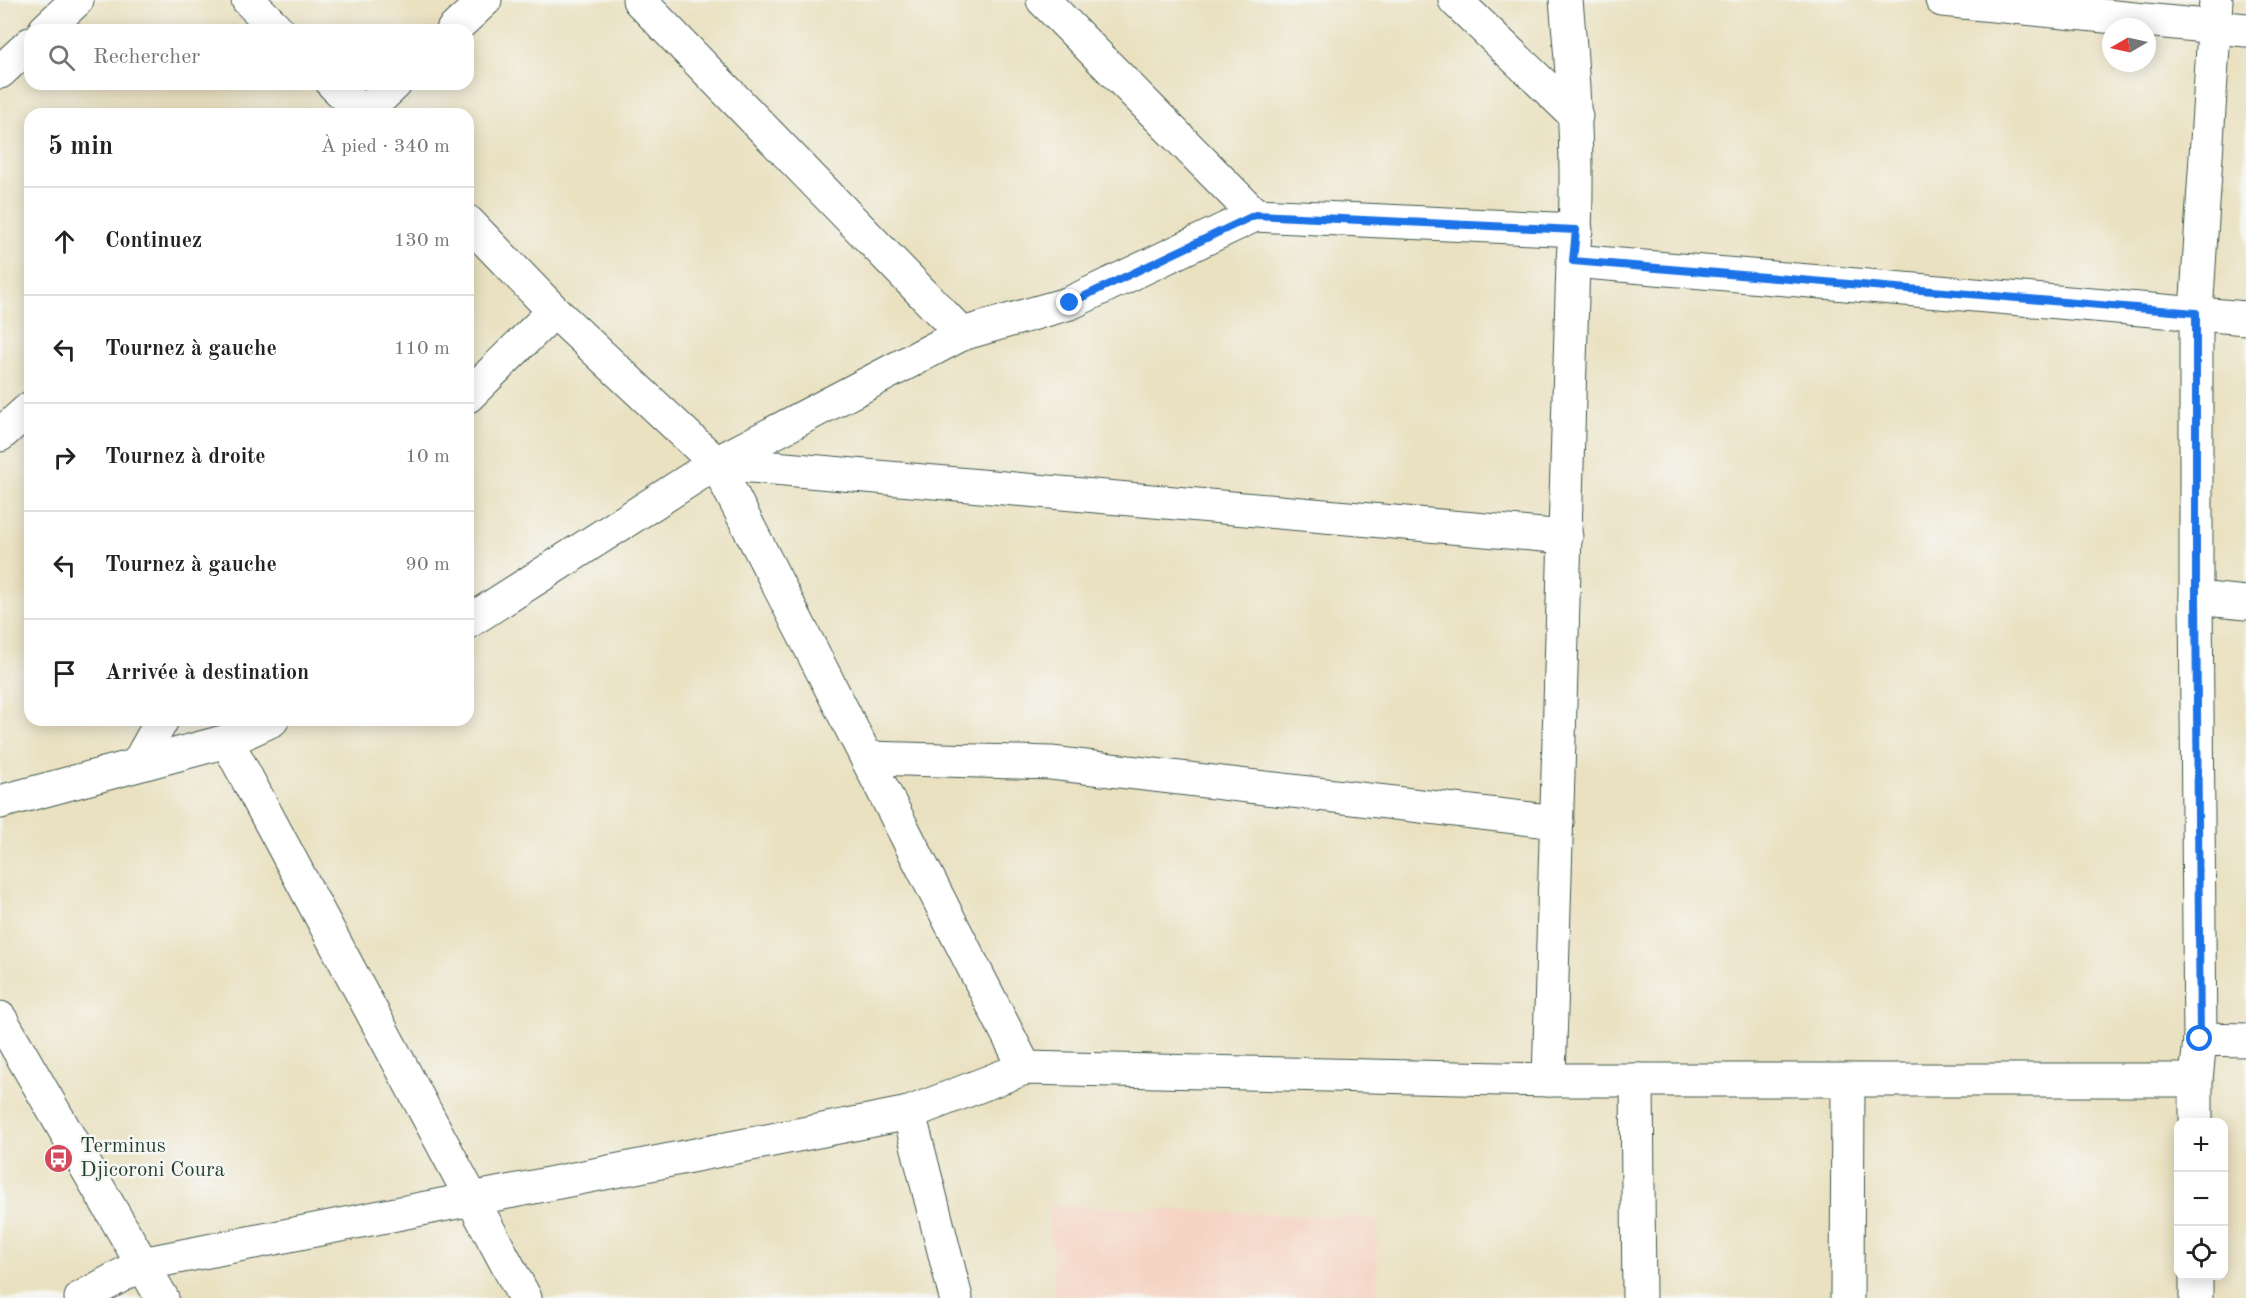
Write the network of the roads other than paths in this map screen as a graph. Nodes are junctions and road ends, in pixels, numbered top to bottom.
1 (77, 0) edge
2 (248, 0) edge
3 (485, 0) edge
4 (639, 0) edge
5 (1043, 0) edge
6 (1455, 0) edge
7 (1566, 0) edge
8 (1942, 0) edge
9 (2225, 19) edge
10 (51, 24) edge
11 (272, 24) edge
12 (459, 24) edge
13 (24, 50) edge
14 (0, 72) edge
15 (339, 90) edge
16 (389, 90) edge
17 (357, 108) edge
18 (369, 108) edge
19 (1576, 116) junction
20 (1255, 215) junction
21 (474, 228) edge
22 (1574, 245) junction
23 (554, 311) junction
24 (2196, 313) junction
25 (2246, 318) edge
26 (962, 334) junction
27 (474, 390) edge
28 (24, 413) edge
29 (0, 435) edge
30 (716, 463) junction
31 (1566, 537) junction
32 (2196, 598) junction
33 (2246, 603) edge
34 (474, 618) edge
35 (159, 726) edge
36 (259, 726) edge
37 (227, 741) junction
38 (867, 758) junction
39 (137, 765) junction
40 (0, 802) edge
41 (1557, 822) junction
42 (0, 1018) edge
43 (2200, 1039) junction
44 (2246, 1040) edge
45 (1026, 1068) junction
46 (1549, 1080) junction
47 (1637, 1080) junction
48 (1848, 1080) junction
49 (2196, 1080) junction
50 (909, 1113) junction
51 (2196, 1118) edge
52 (472, 1199) junction
53 (142, 1264) junction
54 (2196, 1280) edge
55 (81, 1298) edge
56 (162, 1298) edge
57 (525, 1298) edge
58 (956, 1298) edge
59 (1639, 1298) edge
60 (1847, 1298) edge
61 (2196, 1298) edge

1 - 10 main road
2 - 11 main road
3 - 12 main road
4 - 26 main road
5 - 20 main road
6 - 19 main road
7 - 19 main road
8 - 9 main road
9 - 24 main road
13 - 14 main road
15 - 17 main road
16 - 18 main road
19 - 22 main road
20 - 22 main road
20 - 26 main road
21 - 23 main road
22 - 24 main road
22 - 31 main road
23 - 27 main road
23 - 30 main road
24 - 25 main road
24 - 32 main road
26 - 30 main road
28 - 29 main road
30 - 31 main road
30 - 34 main road
30 - 38 main road
31 - 41 main road
32 - 33 main road
32 - 43 main road
35 - 39 main road
36 - 37 main road
37 - 39 main road
37 - 52 main road
38 - 41 main road
38 - 45 main road
39 - 40 main road
41 - 46 main road
42 - 53 main road
43 - 44 main road
43 - 49 main road
45 - 46 main road
45 - 50 main road
46 - 47 main road
47 - 48 main road
47 - 59 main road
48 - 49 main road
48 - 60 main road
49 - 51 main road
50 - 52 main road
50 - 58 main road
52 - 53 main road
52 - 57 main road
53 - 55 main road
53 - 56 main road
54 - 61 main road

